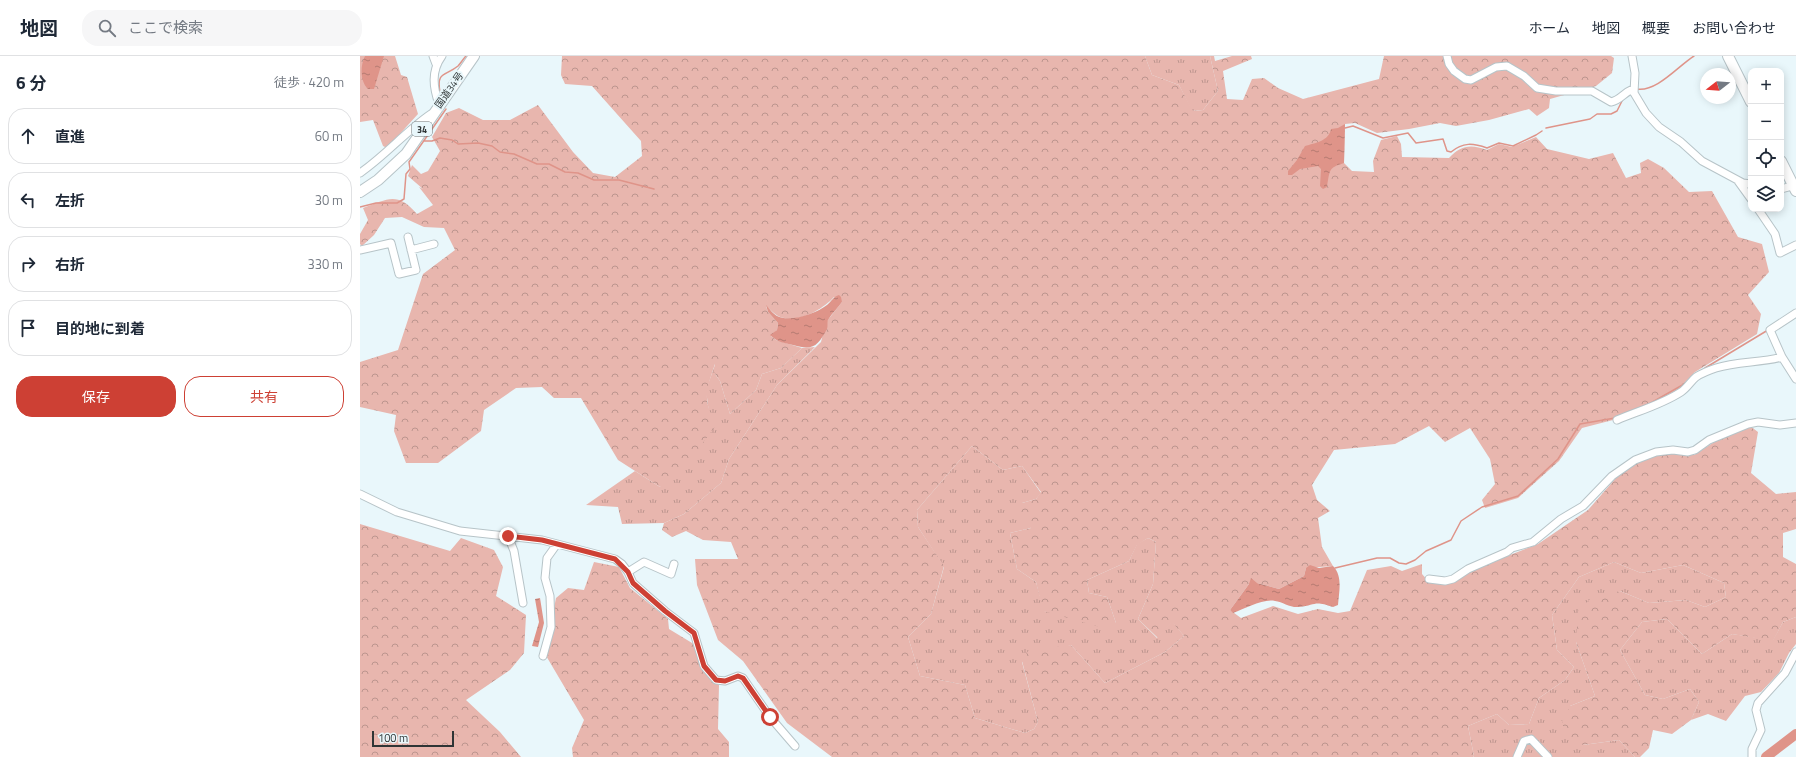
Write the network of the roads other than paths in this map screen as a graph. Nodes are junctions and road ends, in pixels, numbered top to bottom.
1 (433, 56) edge
2 (442, 56) edge
3 (474, 56) edge
4 (1447, 56) edge
5 (1632, 56) edge
6 (1728, 56) edge
7 (436, 64) junction
8 (1633, 89) junction
9 (1748, 96) edge
10 (436, 108) junction
11 (1784, 167) edge
12 (360, 172) edge
13 (1738, 181) junction
14 (1748, 183) edge
15 (1795, 187) edge
16 (1784, 189) edge
17 (360, 192) edge
18 (1748, 195) edge
19 (1760, 212) edge
20 (408, 238) dead end
21 (434, 244) dead end
22 (1796, 245) edge
23 (360, 250) edge
24 (411, 250) junction
25 (1796, 313) edge
26 (1782, 357) junction
27 (1796, 378) edge
28 (1617, 420) dead end
29 (1796, 423) edge
30 (360, 494) edge
31 (508, 536) junction
32 (557, 544) junction
33 (674, 564) dead end
34 (628, 572) junction
35 (1429, 579) dead end
36 (523, 603) dead end
37 (1796, 652) edge
38 (543, 656) dead end
39 (795, 746) dead end
40 (1517, 757) edge
41 (1548, 757) edge
42 (1752, 757) edge

1 - 7 street
2 - 7 street
3 - 10 highway, 国道34号 / 34
4 - 8 street
5 - 8 street
6 - 9 highway
7 - 10 street
8 - 13 street
10 - 12 street
10 - 17 highway, 国道34号 / 34
11 - 15 highway
13 - 14 street
13 - 18 street
15 - 16 street
19 - 22 street
20 - 24 street
21 - 24 street
23 - 24 street
25 - 26 street
26 - 27 street
26 - 28 street
29 - 35 street
30 - 31 street
31 - 32 street
31 - 36 street
32 - 34 street
32 - 38 street
33 - 34 street
34 - 39 street
37 - 42 street
40 - 41 street

